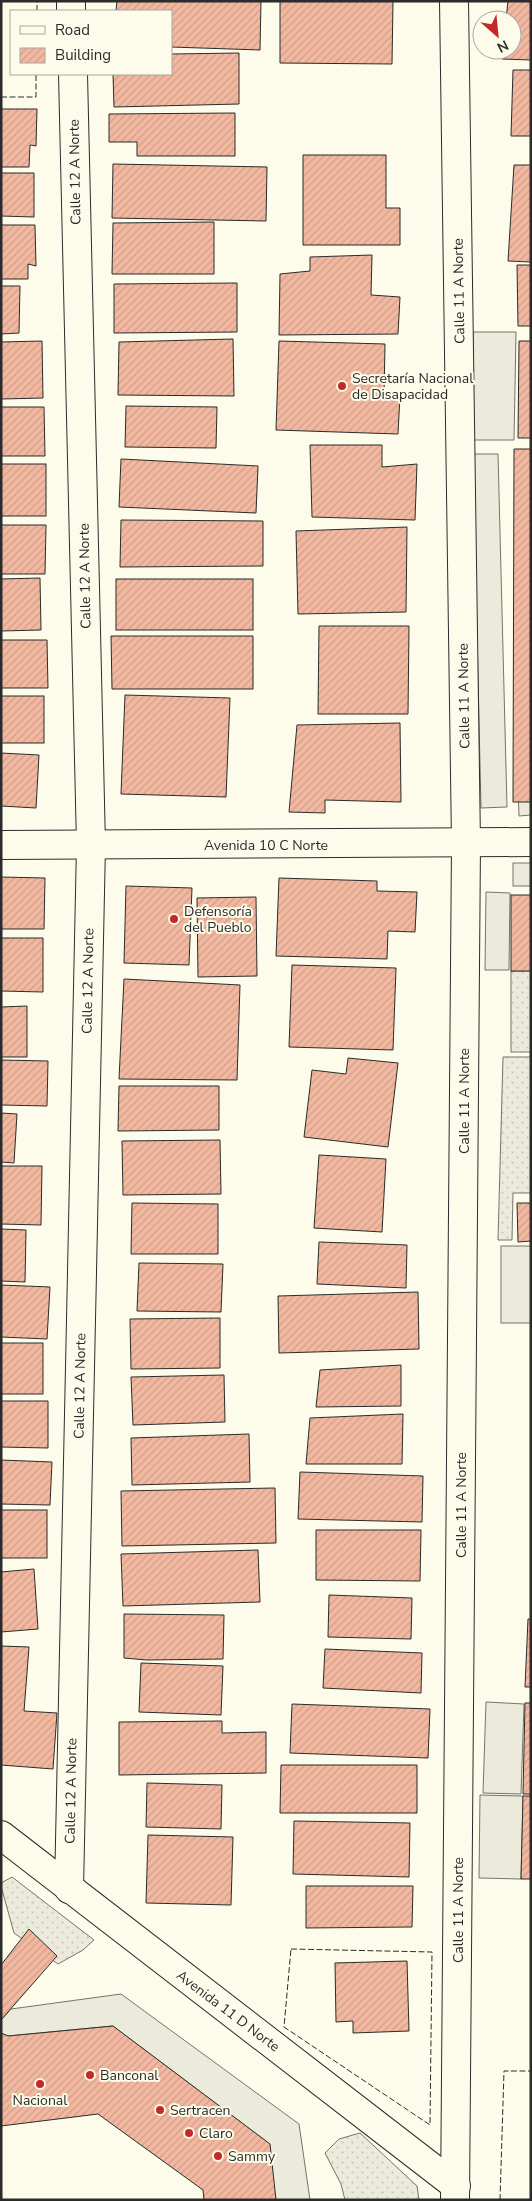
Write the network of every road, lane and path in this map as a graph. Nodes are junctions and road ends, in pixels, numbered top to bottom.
1 (454, 1) edge
2 (73, 75) edge
3 (531, 842) edge
4 (466, 844) junction
5 (1, 845) edge
6 (91, 845) junction
7 (1, 1835) edge
8 (69, 1889) junction
9 (456, 2193) edge

1 - 4 street, Calle 11 A Norte
2 - 6 street, Calle 12 A Norte
3 - 4 street, Avenida 10 C Norte
4 - 6 street, Avenida 10 C Norte
4 - 9 street, Calle 11 A Norte
5 - 6 street, Avenida 10 C Norte
6 - 8 street, Calle 12 A Norte
7 - 8 street, Avenida 11 D Norte
8 - 9 street, Avenida 11 D Norte

